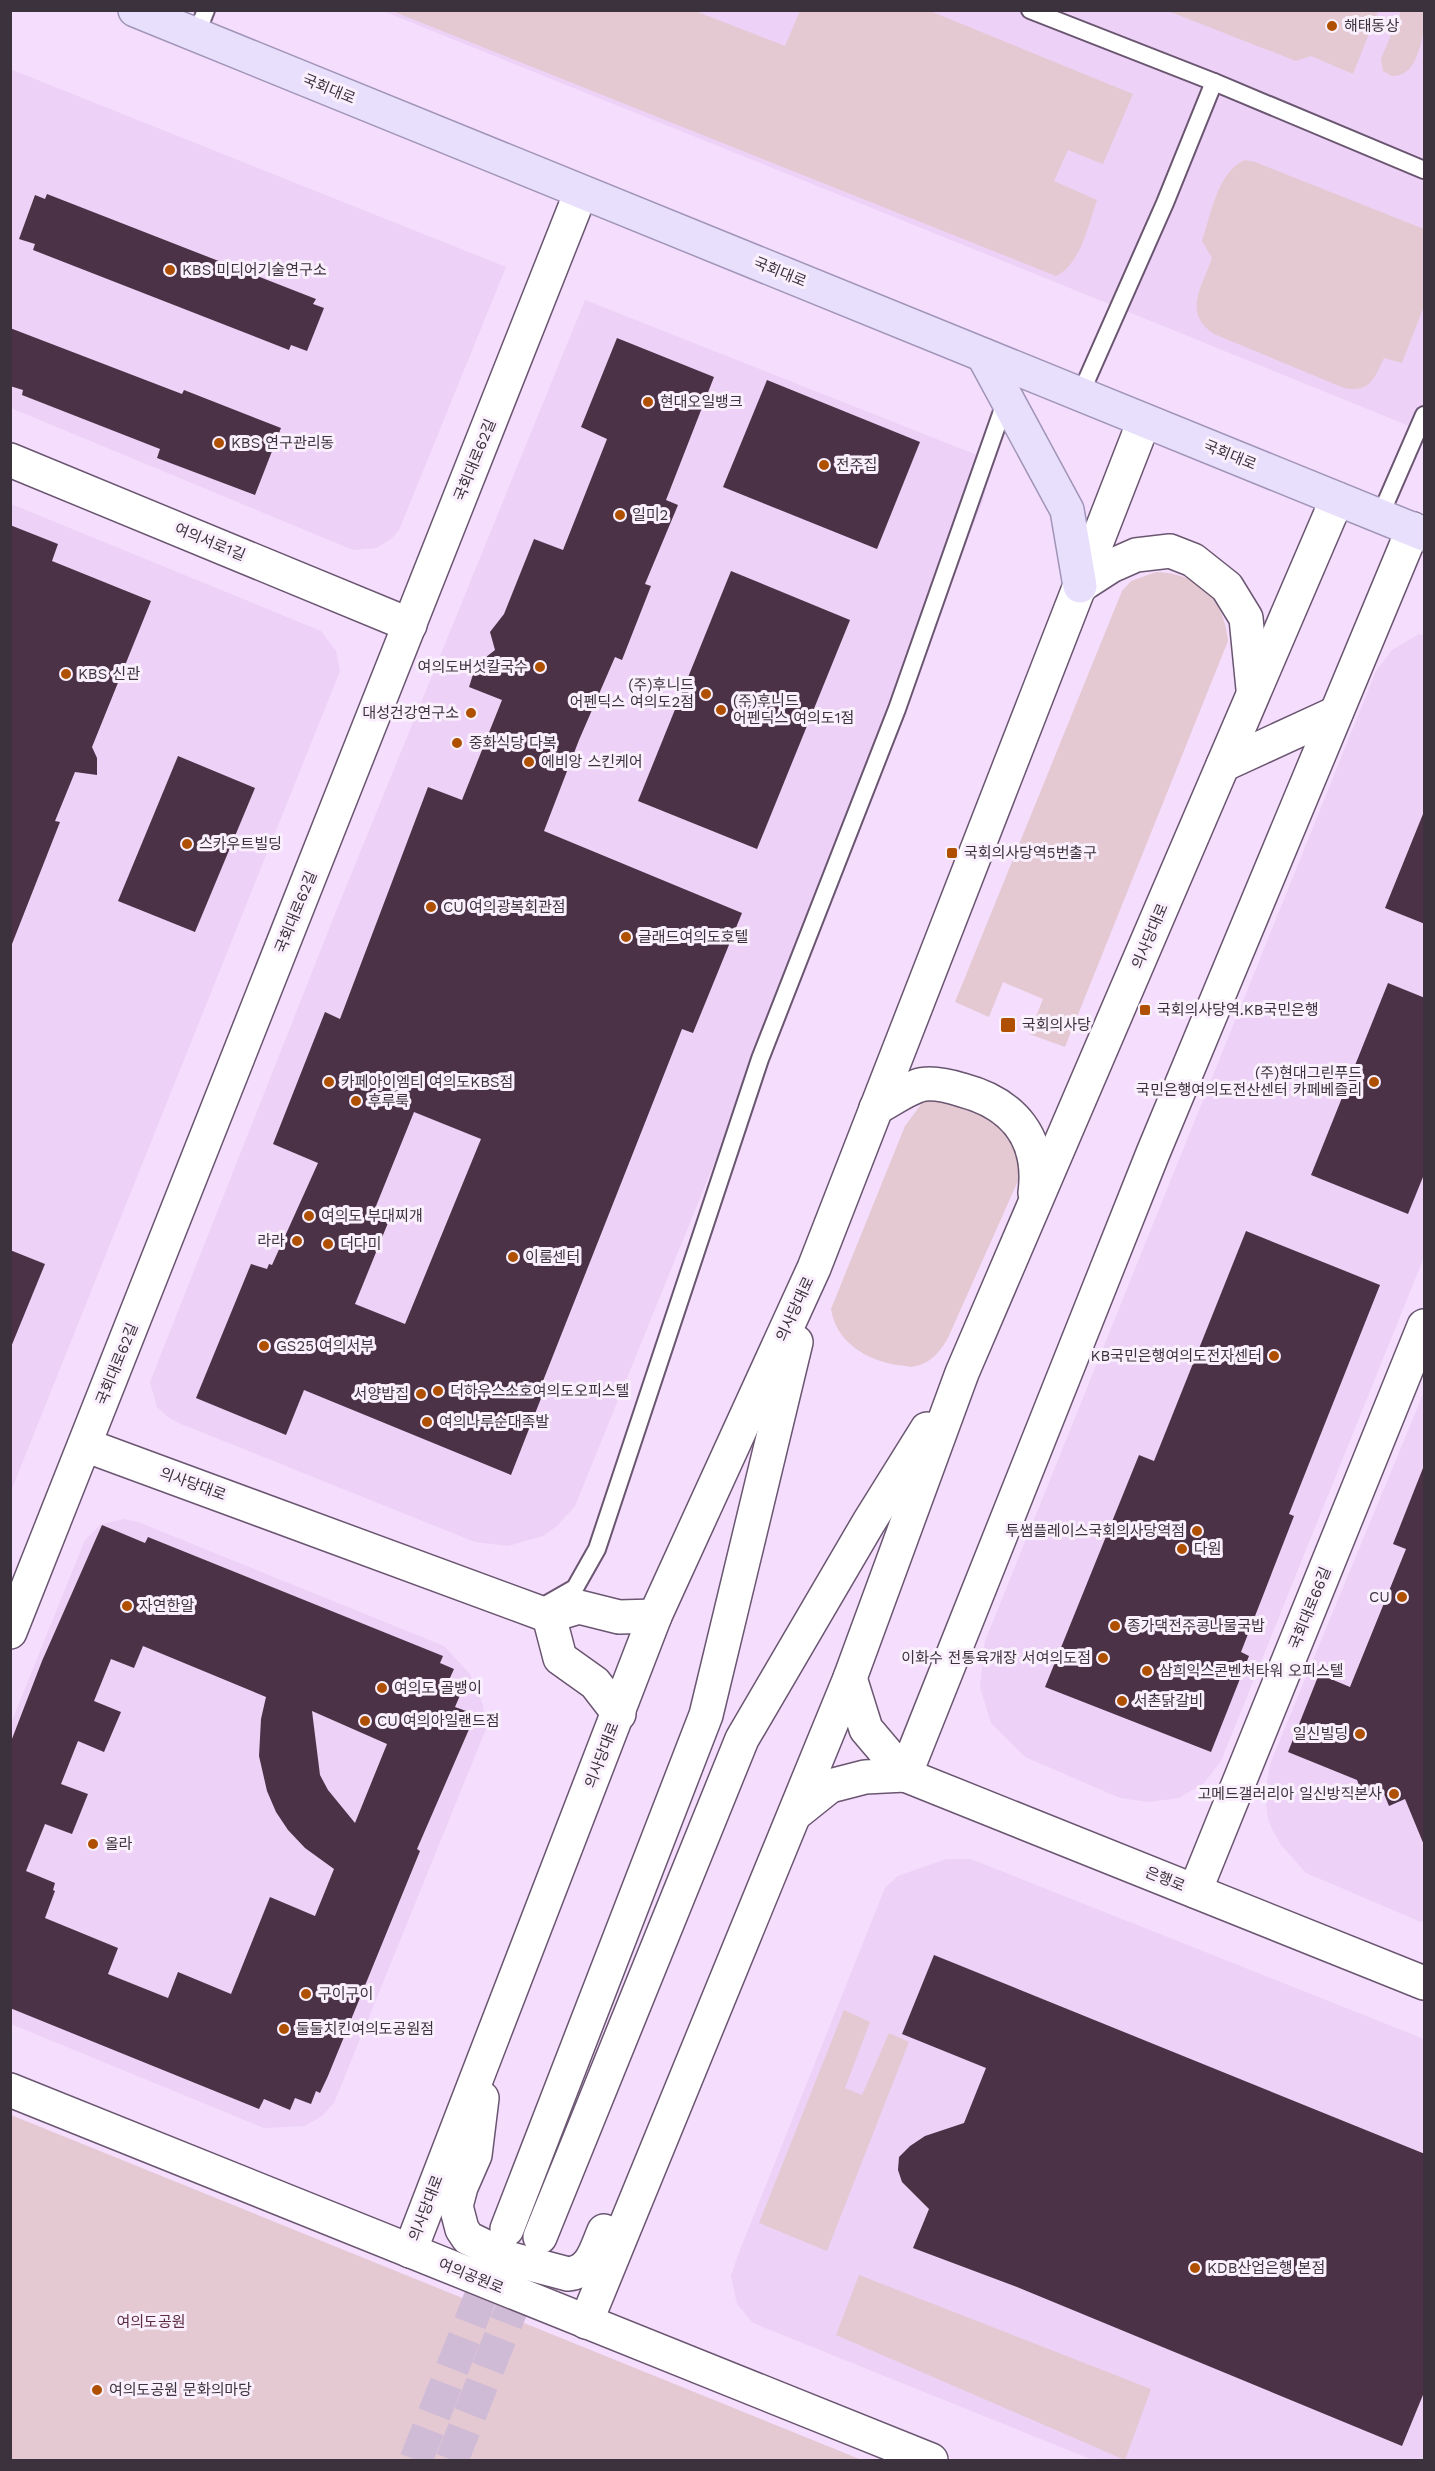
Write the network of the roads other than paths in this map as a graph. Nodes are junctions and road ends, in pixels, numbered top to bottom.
1 (135, 10) edge
2 (1030, 10) edge
3 (201, 23) edge
4 (1214, 82) junction
5 (1425, 170) edge
6 (581, 192) junction
7 (983, 355) junction
8 (1080, 394) junction
9 (1007, 397) junction
10 (1425, 415) edge
11 (1144, 421) junction
12 (10, 460) edge
13 (1337, 499) junction
14 (1380, 516) junction
15 (1419, 532) edge
16 (1080, 586) junction
17 (410, 625) junction
18 (1254, 693) junction
19 (1336, 713) junction
20 (1223, 765) junction
21 (876, 1108) junction
22 (1033, 1207) junction
23 (814, 1268) junction
24 (1425, 1326) edge
25 (962, 1373) junction
26 (85, 1445) junction
27 (543, 1613) junction
28 (655, 1616) junction
29 (10, 1632) edge
30 (850, 1678) junction
31 (618, 1714) junction
32 (905, 1775) junction
33 (794, 1815) junction
34 (1195, 1892) junction
35 (1425, 1983) edge
36 (488, 2051) junction
37 (10, 2090) edge
38 (663, 2133) junction
39 (507, 2229) tunnel mouth
40 (540, 2237) tunnel mouth
41 (410, 2251) junction
42 (586, 2322) junction
43 (931, 2460) edge

1 - 3 main road, 국회대로
2 - 4 lane
3 - 6 main road, 국회대로
4 - 5 lane
4 - 8 lane
6 - 7 main road, 국회대로
6 - 17 main road, 국회대로62길
7 - 8 main road, 국회대로
7 - 9 main road
8 - 11 main road, 국회대로
9 - 16 main road
9 - 27 lane
10 - 14 lane
11 - 13 main road, 국회대로
11 - 16 main road, 의사당대로
12 - 17 main road, 여의서로1길
13 - 14 main road, 국회대로
13 - 18 main road, 의사당대로
14 - 15 main road, 국회대로
15 - 19 main road
16 - 18 main road
16 - 21 main road, 의사당대로
17 - 26 main road, 국회대로62길
18 - 20 main road, 의사당대로
19 - 20 main road
19 - 32 main road
20 - 22 main road, 의사당대로
21 - 22 main road
21 - 23 main road, 의사당대로
22 - 25 main road, 의사당대로
23 - 28 main road, 의사당대로
23 - 39 main road, 의사당대로
24 - 34 main road, 국회대로66길
25 - 30 main road, 의사당대로
25 - 40 main road, 의사당대로
26 - 27 main road, 의사당대로
26 - 29 main road, 국회대로62길
27 - 28 main road
27 - 31 main road
28 - 31 main road, 의사당대로
30 - 32 main road
30 - 33 main road, 의사당대로
31 - 36 main road, 의사당대로
32 - 33 main road
32 - 34 main road, 은행로
33 - 38 main road, 의사당대로
34 - 35 main road, 은행로
36 - 38 main road
36 - 41 main road, 의사당대로
37 - 41 main road, 여의공원로
38 - 42 main road, 의사당대로
41 - 42 main road, 여의공원로
42 - 43 main road, 여의공원로

